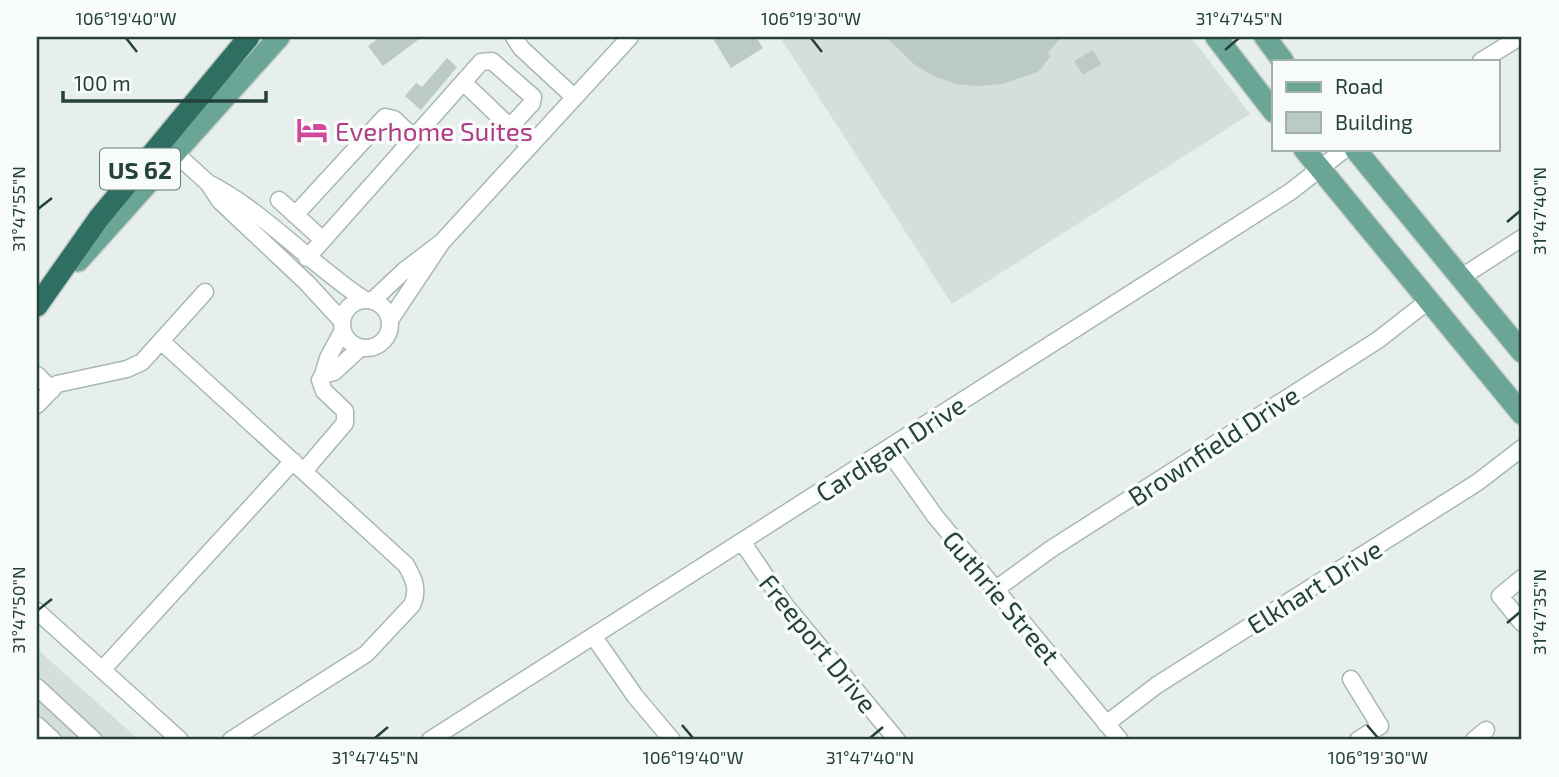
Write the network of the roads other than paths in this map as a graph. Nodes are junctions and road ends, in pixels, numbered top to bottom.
1 (248, 37) edge
2 (279, 37) edge
3 (630, 37) edge
4 (1216, 37) edge
5 (1265, 37) edge
6 (1520, 37) edge
7 (516, 38) edge
8 (1282, 60) edge
9 (1483, 60) edge
10 (463, 82) junction
11 (574, 97) junction
12 (1272, 109) edge
13 (510, 127) junction
14 (414, 138) junction
15 (530, 146) junction
16 (1305, 150) edge
17 (1344, 150) edge
18 (1356, 150) edge
19 (174, 152) junction
20 (1320, 168) junction
21 (208, 183) junction
22 (279, 200) dead end
23 (295, 215) junction
24 (1522, 238) edge
25 (323, 240) junction
26 (442, 243) junction
27 (307, 258) junction
28 (1460, 278) junction
29 (205, 292) dead end
30 (369, 301) junction
31 (1428, 301) junction
32 (37, 306) edge
33 (390, 320) junction
34 (342, 326) junction
35 (161, 341) junction
36 (360, 348) junction
37 (1522, 352) edge
38 (37, 375) edge
39 (323, 375) junction
40 (42, 396) edge
41 (1522, 414) edge
42 (1522, 448) edge
43 (888, 450) junction
44 (299, 466) junction
45 (743, 543) junction
46 (1522, 578) edge
47 (996, 589) junction
48 (37, 611) edge
49 (1522, 623) edge
50 (594, 637) junction
51 (102, 670) junction
52 (1351, 680) dead end
53 (37, 687) edge
54 (1106, 724) junction
55 (37, 726) edge
56 (53, 740) edge
57 (94, 740) edge
58 (180, 740) edge
59 (231, 740) edge
60 (430, 740) edge
61 (672, 740) edge
62 (897, 740) edge
63 (1120, 740) edge
64 (1359, 740) edge

1 - 32 highway, US 62
2 - 19 main road
3 - 11 street
4 - 12 main road
5 - 8 main road
6 - 9 street
7 - 11 street
10 - 13 street
10 - 13 street
10 - 14 street
11 - 15 street
13 - 15 street
14 - 23 street
14 - 25 street
15 - 26 street
16 - 20 main road
17 - 20 street, Cardigan Drive
18 - 28 main road
19 - 21 street
19 - 32 main road
20 - 31 main road
20 - 43 street, Cardigan Drive
21 - 27 street
21 - 34 street
22 - 23 street
23 - 25 street
24 - 28 street
25 - 27 street
26 - 30 street
26 - 33 street
27 - 30 street
28 - 37 main road
29 - 35 street
30 - 33 street
30 - 34 street
31 - 41 main road
31 - 47 street, Brownfield Drive
33 - 36 street
34 - 36 street
34 - 39 street
35 - 40 street
35 - 44 street
36 - 39 street
38 - 40 street
39 - 44 street
42 - 54 street, Elkhart Drive
43 - 45 street, Cardigan Drive
43 - 47 street, Guthrie Street
44 - 51 street
44 - 59 street
45 - 50 street, Cardigan Drive
45 - 62 street, Freeport Drive
46 - 49 street
47 - 54 street, Guthrie Street
48 - 51 street
50 - 60 street, Cardigan Drive
50 - 61 street
51 - 58 street
52 - 64 street
53 - 57 street
54 - 63 street, Guthrie Street
55 - 56 street

